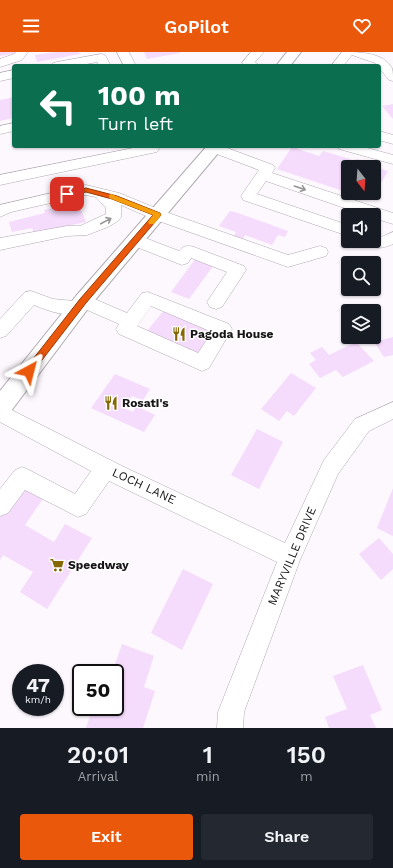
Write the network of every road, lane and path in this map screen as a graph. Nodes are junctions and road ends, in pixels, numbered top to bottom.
1 (22, 52) edge
2 (27, 52) edge
3 (123, 52) edge
4 (240, 52) edge
5 (258, 52) edge
6 (294, 52) edge
7 (348, 52) edge
8 (353, 52) edge
9 (0, 63) edge
10 (68, 64) edge
11 (104, 64) edge
12 (129, 64) edge
13 (248, 64) edge
14 (250, 64) edge
15 (285, 64) edge
16 (339, 64) edge
17 (12, 74) edge
18 (0, 77) edge
19 (393, 77) edge
20 (12, 127) edge
21 (0, 130) edge
22 (381, 136) edge
23 (393, 140) edge
24 (151, 148) edge
25 (214, 148) edge
26 (218, 148) edge
27 (351, 148) edge
28 (391, 159) edge
29 (263, 175) junction
30 (0, 180) edge
31 (83, 191) junction
32 (100, 193) junction
33 (0, 212) edge
34 (158, 215) junction
35 (0, 219) edge
36 (393, 219) edge
37 (341, 229) edge
38 (81, 231) junction
39 (393, 238) edge
40 (136, 240) junction
41 (381, 243) edge
42 (0, 244) edge
43 (0, 250) edge
44 (320, 252) dead end
45 (216, 302) dead end
46 (80, 305) junction
47 (130, 322) junction
48 (0, 332) edge
49 (0, 408) edge
50 (393, 410) edge
51 (0, 412) edge
52 (106, 468) junction
53 (3, 496) edge
54 (290, 557) junction
55 (230, 728) edge

1 - 2 street
1 - 9 street
3 - 12 street
4 - 13 street
5 - 14 street
6 - 15 main road
7 - 16 street
8 - 19 street
10 - 11 street
17 - 18 street
20 - 21 street
22 - 23 street
24 - 30 street
25 - 34 main road
26 - 29 street
27 - 28 street
29 -> 36 street
29 - 37 street
31 - 32 street
31 - 33 street
31 - 35 street
32 - 34 street
38 -> 32 street
34 - 40 main road
34 - 44 street
38 - 42 street
38 - 43 street
39 - 41 street
40 - 45 street
40 - 46 main road
46 - 47 street
46 - 48 street
46 - 49 main road
47 - 47 street
50 - 54 street, MARYVILLE DRIVE
51 - 52 street, LOCH LANE
52 - 53 street
52 - 54 street, LOCH LANE
54 - 55 street, MARYVILLE DRIVE

